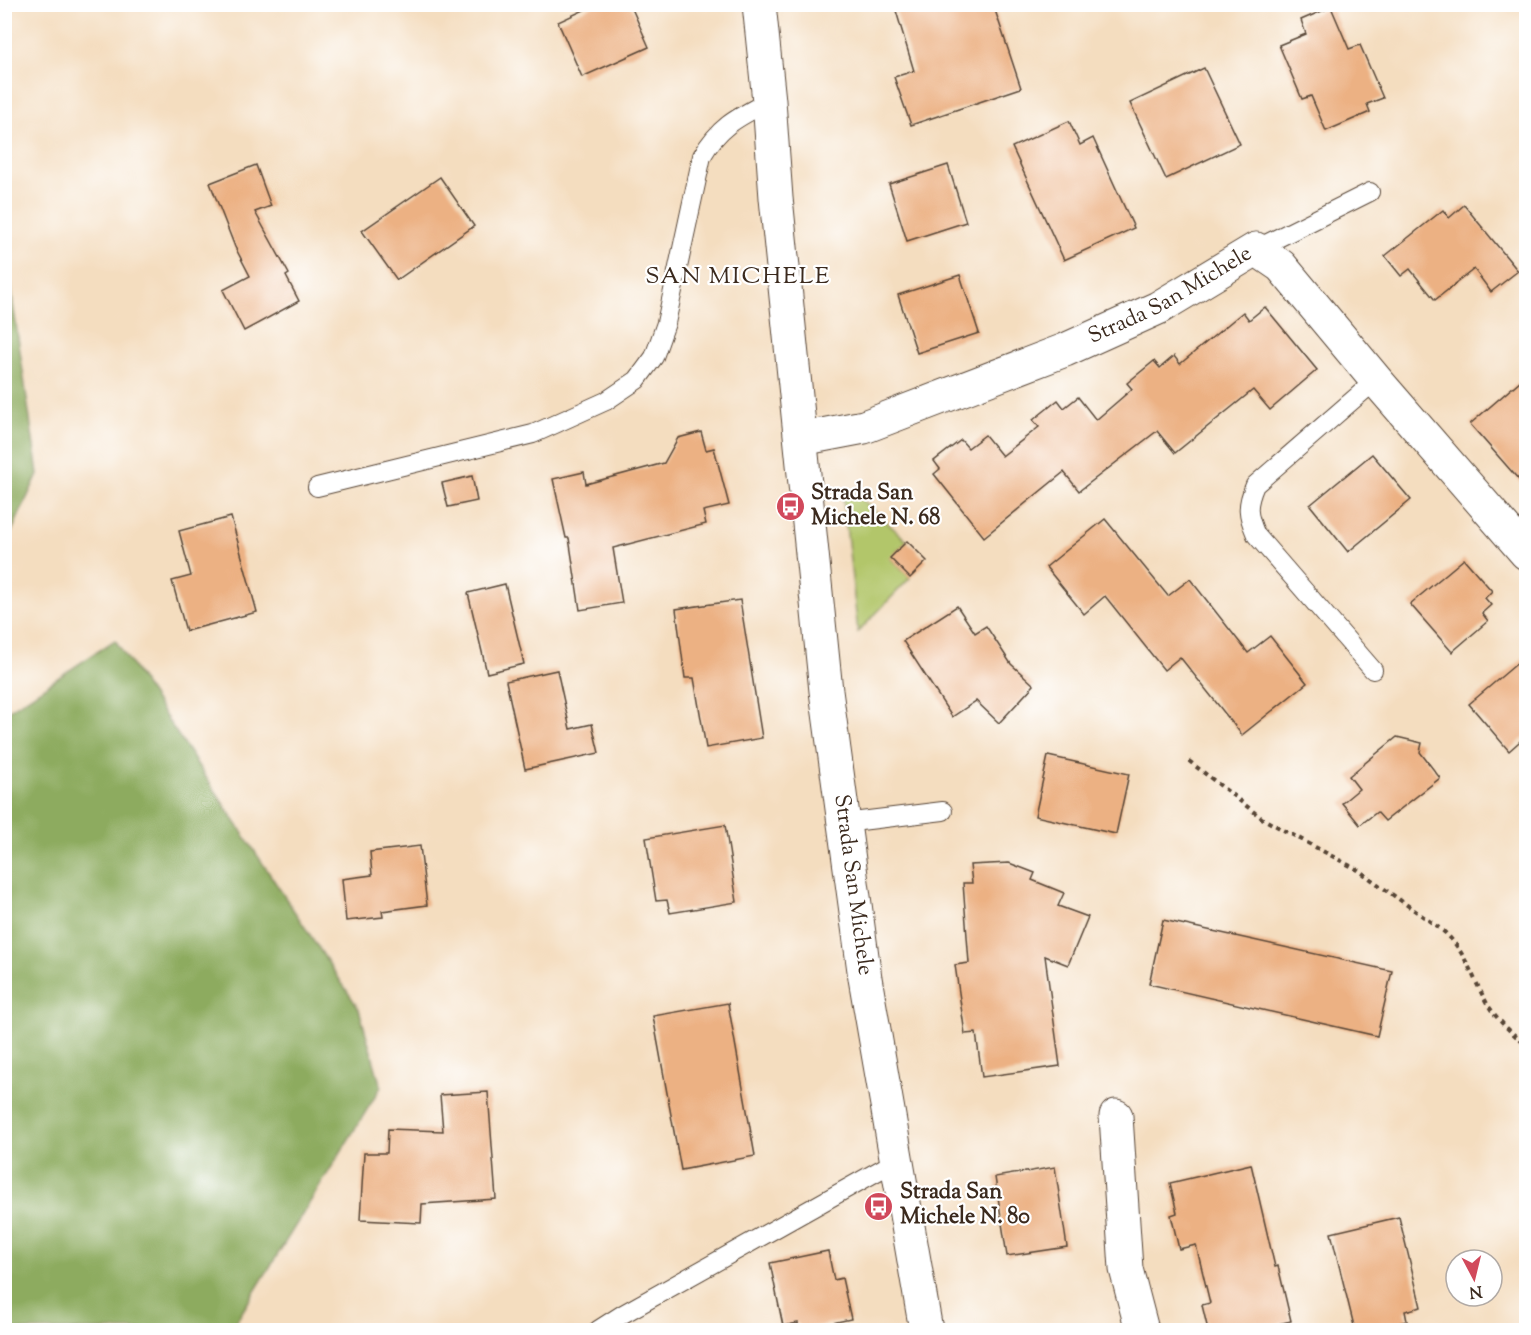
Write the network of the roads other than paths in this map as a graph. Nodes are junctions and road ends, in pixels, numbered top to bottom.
1 (759, 4) edge
2 (769, 101) junction
3 (1370, 192) dead end
4 (1256, 249) junction
5 (1376, 380) junction
6 (801, 439) junction
7 (317, 487) dead end
8 (1526, 553) edge
9 (1373, 669) dead end
10 (943, 811) dead end
11 (844, 823) junction
12 (1116, 1116) dead end
13 (897, 1161) junction
14 (625, 1322) edge
15 (598, 1330) edge
16 (926, 1330) edge
17 (1142, 1330) edge

1 - 2 street, Strada San Michele
2 - 6 street, Strada San Michele
2 - 7 lane
3 - 4 lane
4 - 5 street, Strada San Michele
4 - 6 street, Strada San Michele
5 - 8 street, Strada San Michele
5 - 9 lane
6 - 11 street, Strada San Michele
10 - 11 lane
11 - 13 street, Strada San Michele
12 - 17 street
13 - 14 lane
13 - 16 street, Strada San Michele
14 - 15 lane

